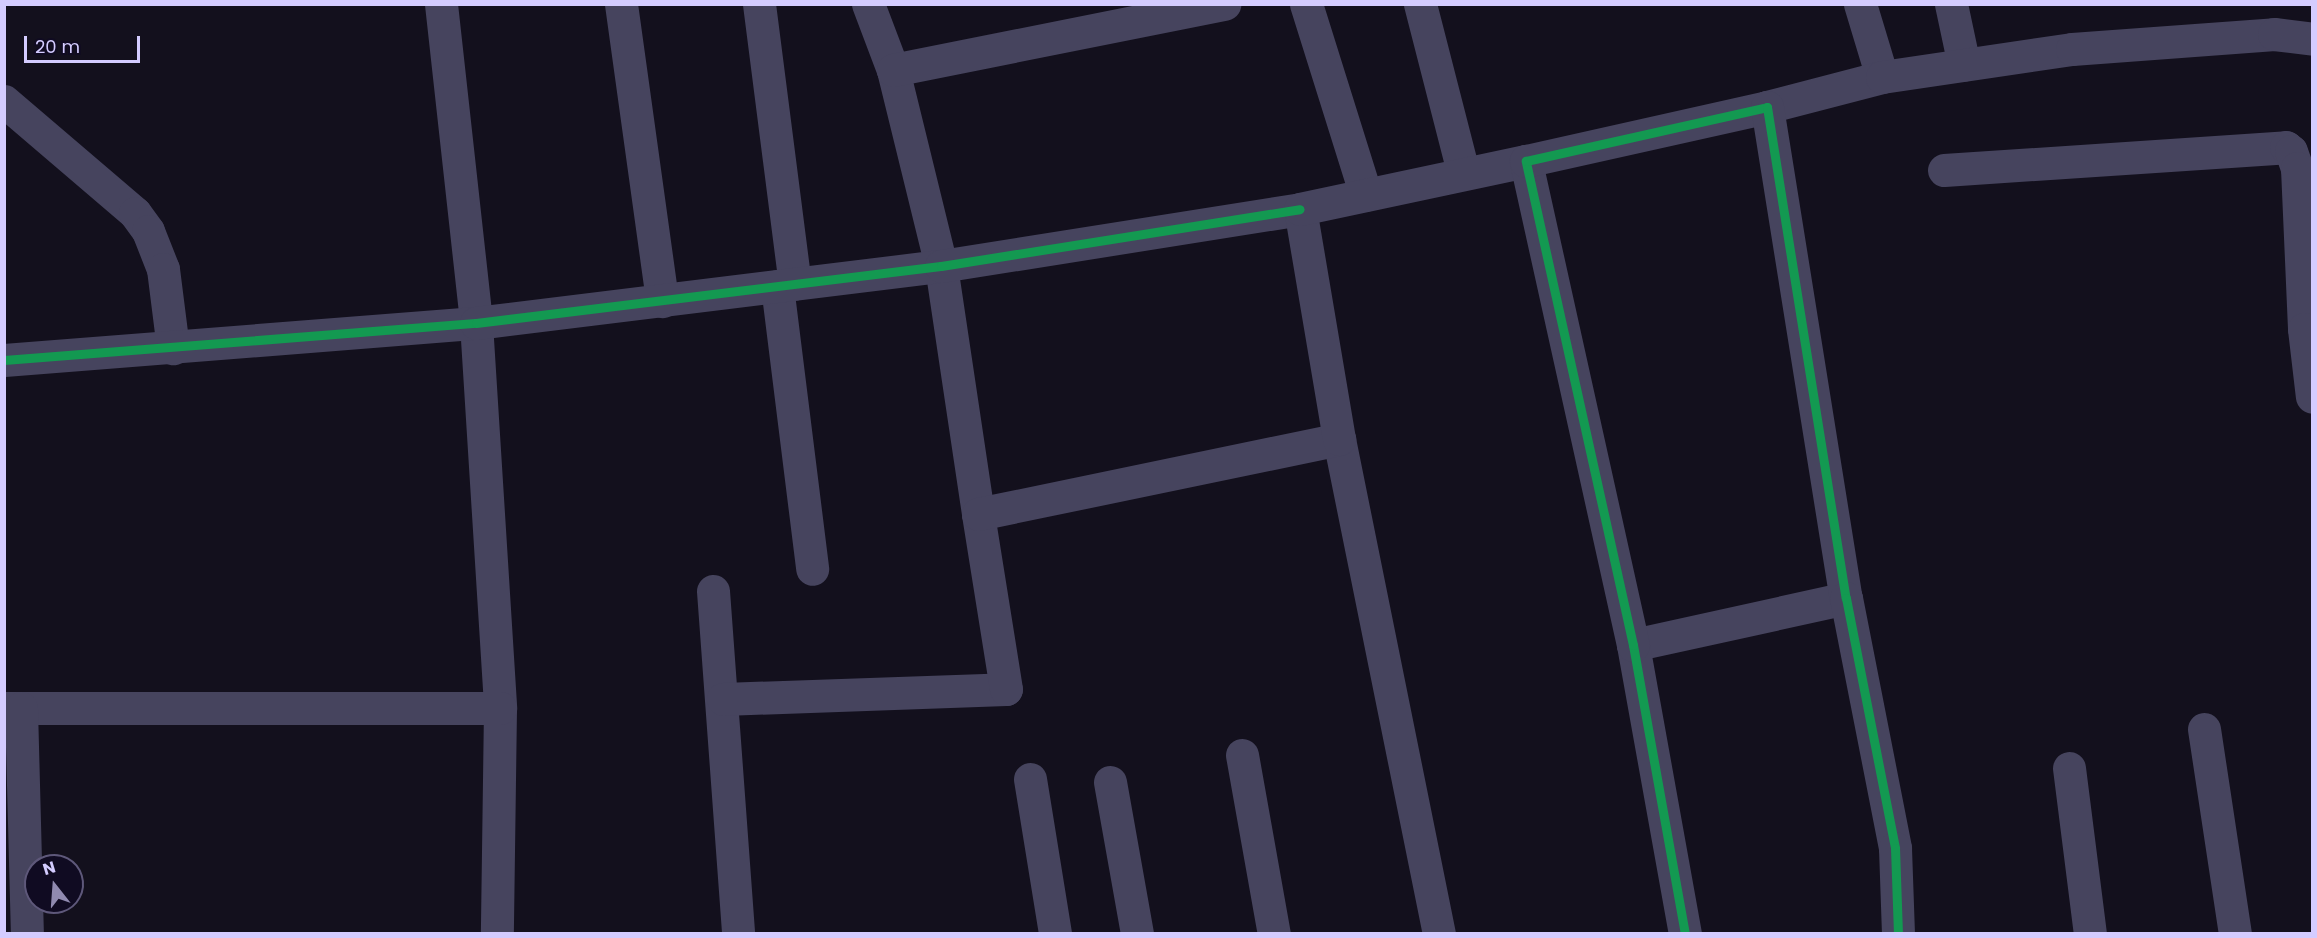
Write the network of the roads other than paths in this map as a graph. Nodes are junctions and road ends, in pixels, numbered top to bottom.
1 (441, 4) edge
2 (621, 4) edge
3 (759, 4) edge
4 (868, 4) edge
5 (1224, 4) edge
6 (1306, 4) edge
7 (1419, 4) edge
8 (1860, 4) edge
9 (1951, 4) edge
10 (2313, 39) edge
11 (1964, 65) junction
12 (893, 70) junction
13 (1882, 77) junction
14 (4, 101) edge
15 (1767, 107) junction
16 (1526, 161) junction
17 (1944, 170) dead end
18 (1463, 172) junction
19 (1366, 195) junction
20 (1300, 209) junction
21 (941, 266) junction
22 (786, 285) junction
23 (662, 301) junction
24 (476, 323) junction
25 (173, 348) junction
26 (4, 360) edge
27 (2313, 397) edge
28 (1339, 439) junction
29 (978, 514) junction
30 (812, 569) dead end
31 (713, 591) dead end
32 (1846, 598) junction
33 (1633, 645) junction
34 (723, 699) junction
35 (13, 708) edge
36 (500, 708) junction
37 (2204, 729) dead end
38 (1242, 755) dead end
39 (2069, 768) dead end
40 (1030, 780) dead end
41 (1110, 782) dead end
42 (27, 933) edge
43 (497, 933) edge
44 (738, 933) edge
45 (1055, 933) edge
46 (1137, 933) edge
47 (1274, 933) edge
48 (1439, 933) edge
49 (1685, 933) edge
50 (1898, 933) edge
51 (2090, 933) edge
52 (2235, 933) edge

1 - 24 street
2 - 23 street
3 - 22 street
4 - 12 street
5 - 12 street
6 - 19 street
7 - 18 street
8 - 13 street
9 - 11 street
10 - 11 street
11 - 13 street
12 - 21 street
13 - 15 street
14 - 25 street
15 - 16 street
15 - 32 street
16 - 18 street
16 - 33 street
17 - 27 street
18 - 19 street
19 - 20 street
20 - 21 street
20 - 28 street
21 - 22 street
21 - 29 street
22 - 23 street
22 - 30 street
23 - 24 street
24 - 25 street
24 - 36 street
25 - 26 street
28 - 29 street
28 - 48 street
29 - 34 street
31 - 34 street
32 - 33 street
32 - 50 street
33 - 49 street
34 - 44 street
35 - 36 street
35 - 42 street
36 - 43 street
37 - 52 street
38 - 47 street
39 - 51 street
40 - 45 street
41 - 46 street

